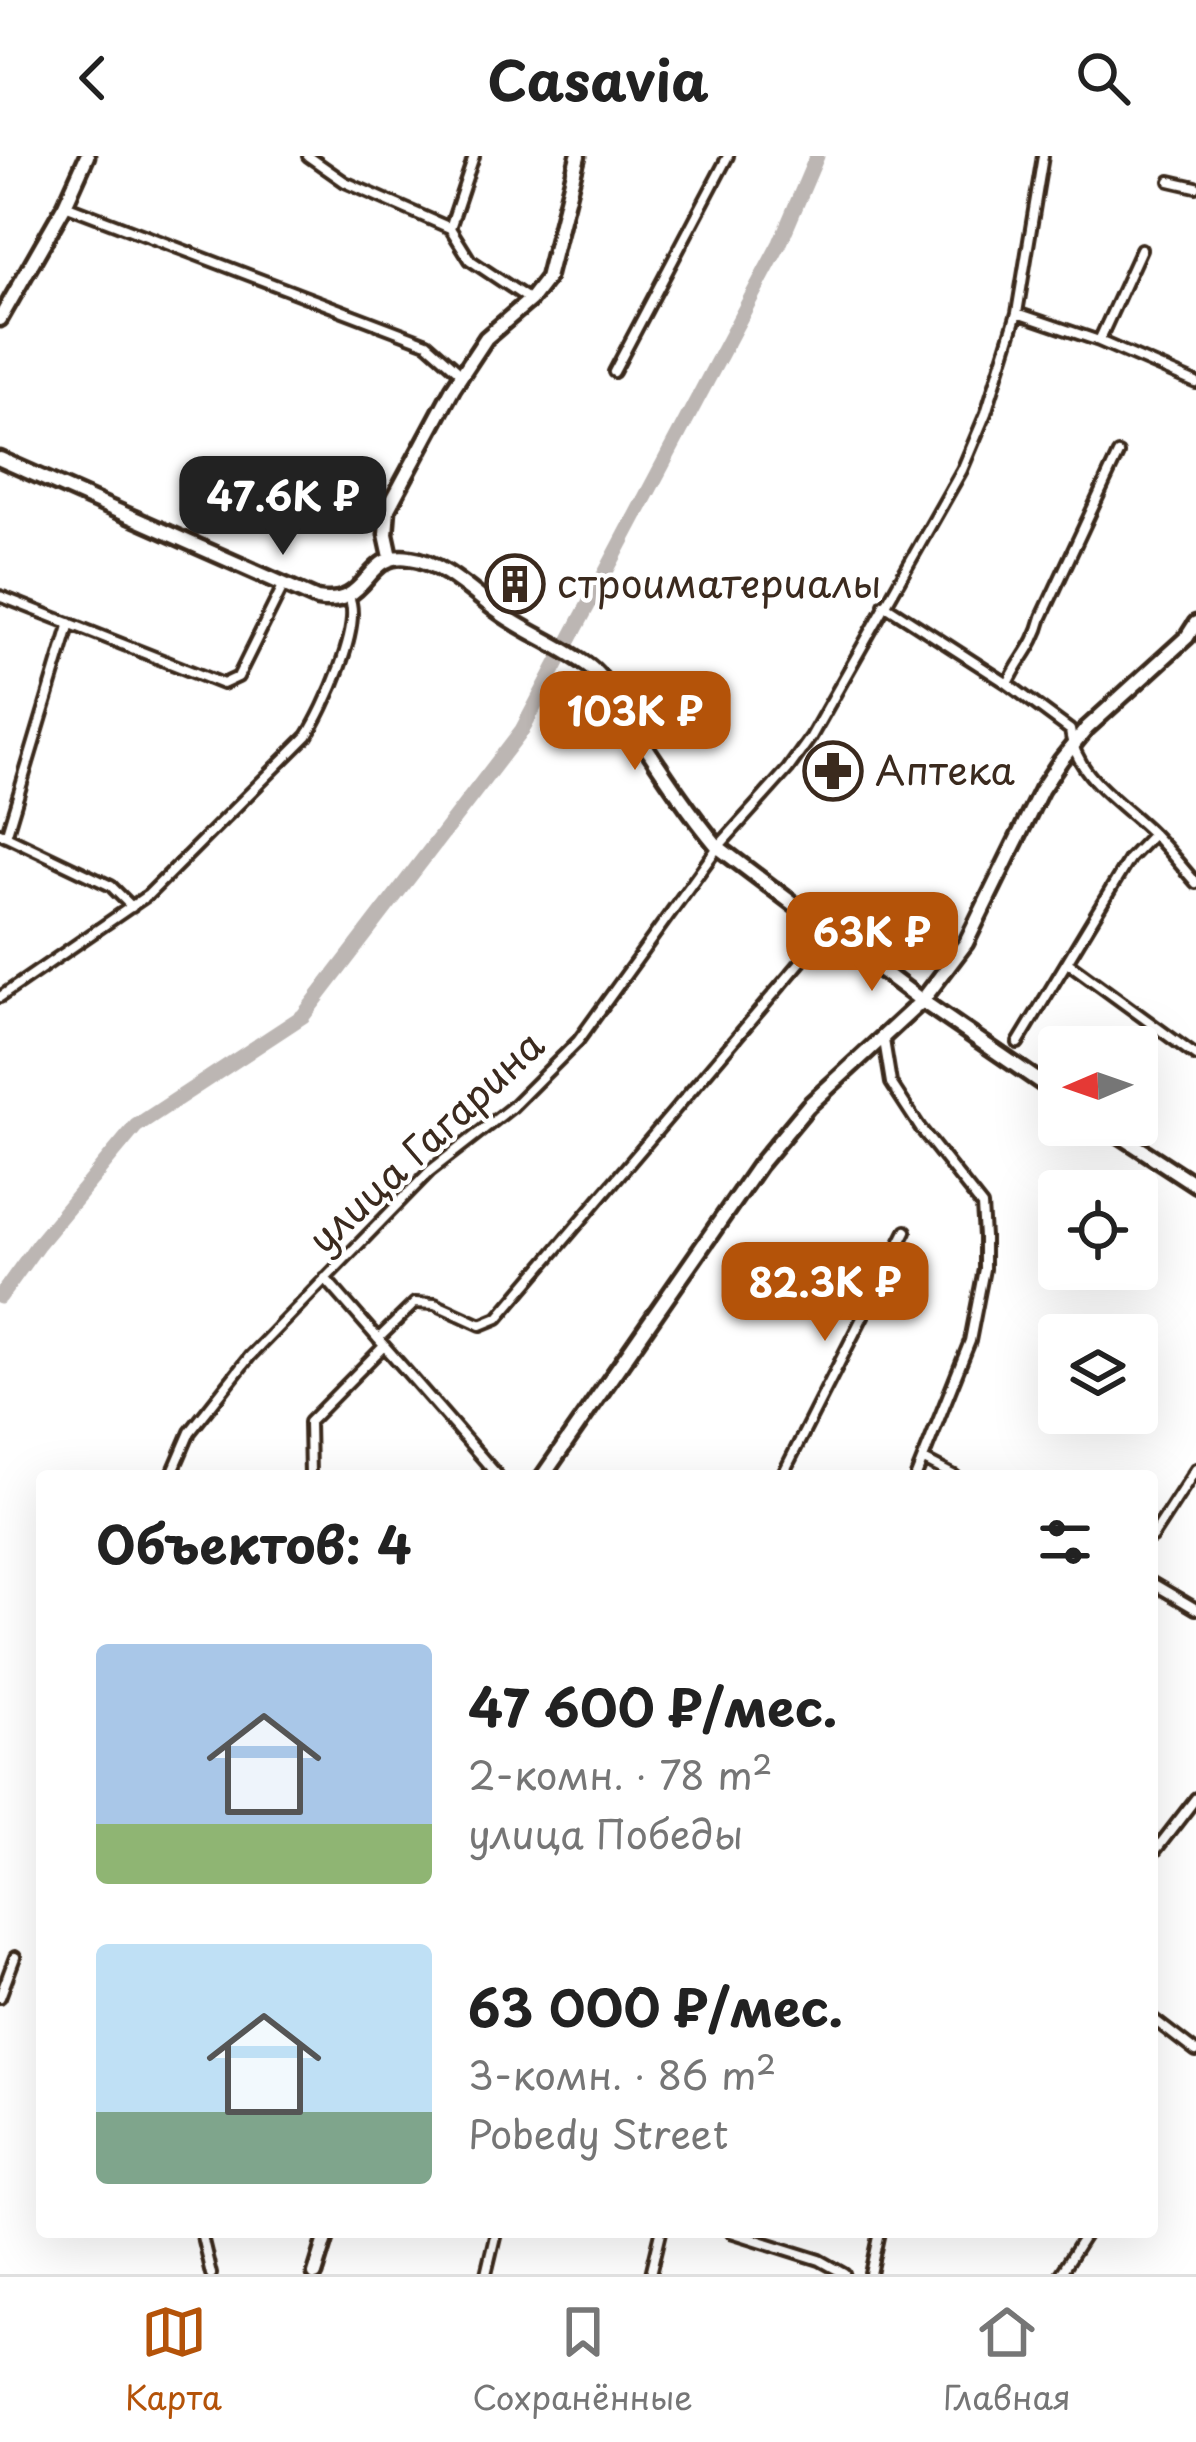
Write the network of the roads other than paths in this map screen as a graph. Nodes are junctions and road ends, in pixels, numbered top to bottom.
1 (87, 156) edge
2 (308, 156) edge
3 (474, 156) edge
4 (578, 156) edge
5 (728, 156) edge
6 (1043, 156) edge
7 (1170, 181) dead end
8 (1196, 187) edge
9 (65, 206) junction
10 (450, 228) junction
11 (1141, 249) dead end
12 (530, 300) junction
13 (1017, 313) junction
14 (0, 319) edge
15 (1100, 341) junction
16 (614, 372) dead end
17 (463, 375) junction
18 (1196, 383) edge
19 (1118, 454) dead end
20 (0, 459) edge
21 (391, 557) junction
22 (284, 584) junction
23 (0, 596) edge
24 (349, 597) junction
25 (884, 604) junction
26 (70, 623) junction
27 (1196, 623) edge
28 (1008, 684) junction
29 (1072, 748) junction
30 (1154, 834) junction
31 (3, 835) edge
32 (718, 847) junction
33 (1196, 883) edge
34 (132, 907) junction
35 (827, 931) junction
36 (1067, 962) junction
37 (0, 997) edge
38 (922, 1001) junction
39 (884, 1040) junction
40 (1018, 1043) dead end
41 (1196, 1056) edge
42 (1038, 1081) edge
43 (1136, 1146) edge
44 (1196, 1185) edge
45 (906, 1231) dead end
46 (325, 1278) junction
47 (381, 1343) junction
48 (924, 1460) junction
49 (1196, 1469) edge
50 (174, 1470) edge
51 (310, 1470) edge
52 (493, 1470) edge
53 (548, 1470) edge
54 (785, 1470) edge
55 (919, 1470) edge
56 (943, 1470) edge
57 (1158, 1529) edge
58 (1158, 1586) edge
59 (1196, 1609) edge
60 (1196, 1798) edge
61 (1158, 1847) edge
62 (15, 1958) dead end
63 (0, 1997) edge
64 (1158, 2023) edge
65 (1196, 2052) edge
66 (202, 2238) edge
67 (326, 2238) edge
68 (495, 2238) edge
69 (660, 2238) edge
70 (752, 2238) edge
71 (781, 2238) edge
72 (879, 2238) edge
73 (1083, 2238) edge
74 (779, 2246) junction
75 (211, 2274) edge
76 (315, 2274) edge
77 (486, 2274) edge
78 (652, 2274) edge
79 (845, 2274) edge
80 (871, 2274) edge
81 (1060, 2274) edge

1 - 9 street
2 - 10 street
3 - 10 street
4 - 12 street
5 - 16 street
6 - 13 street, улица Гагарина
7 - 8 street
9 - 14 street
9 - 17 street
10 - 12 street
11 - 15 street
12 - 17 street
13 - 15 street
13 - 25 street, улица Гагарина
15 - 18 street
17 - 21 street
19 - 28 street
20 - 22 street
21 - 24 street
21 - 32 street
22 - 24 street
22 - 26 street
23 - 26 street
24 - 34 street
25 - 28 street
25 - 32 street, улица Гагарина
26 - 31 street
27 - 29 street
28 - 29 street
29 - 30 street
29 - 38 street
30 - 33 street
30 - 36 street
31 - 34 street
32 - 35 street
32 - 46 street, улица Гагарина
34 - 37 street
35 - 38 street
35 - 47 street
36 - 40 street
36 - 41 street
38 - 39 street
38 - 42 street
39 - 48 street
39 - 53 street
43 - 44 street
45 - 54 street
46 - 47 street
46 - 50 street, улица Гагарина
47 - 51 street
47 - 52 street
48 - 55 street
48 - 56 street
49 - 57 street
58 - 59 street
60 - 61 street
62 - 63 street
64 - 65 street
66 - 75 street
67 - 76 street
68 - 77 street
69 - 78 street
70 - 74 street
71 - 74 street
72 - 80 street
73 - 81 street
74 - 79 street

